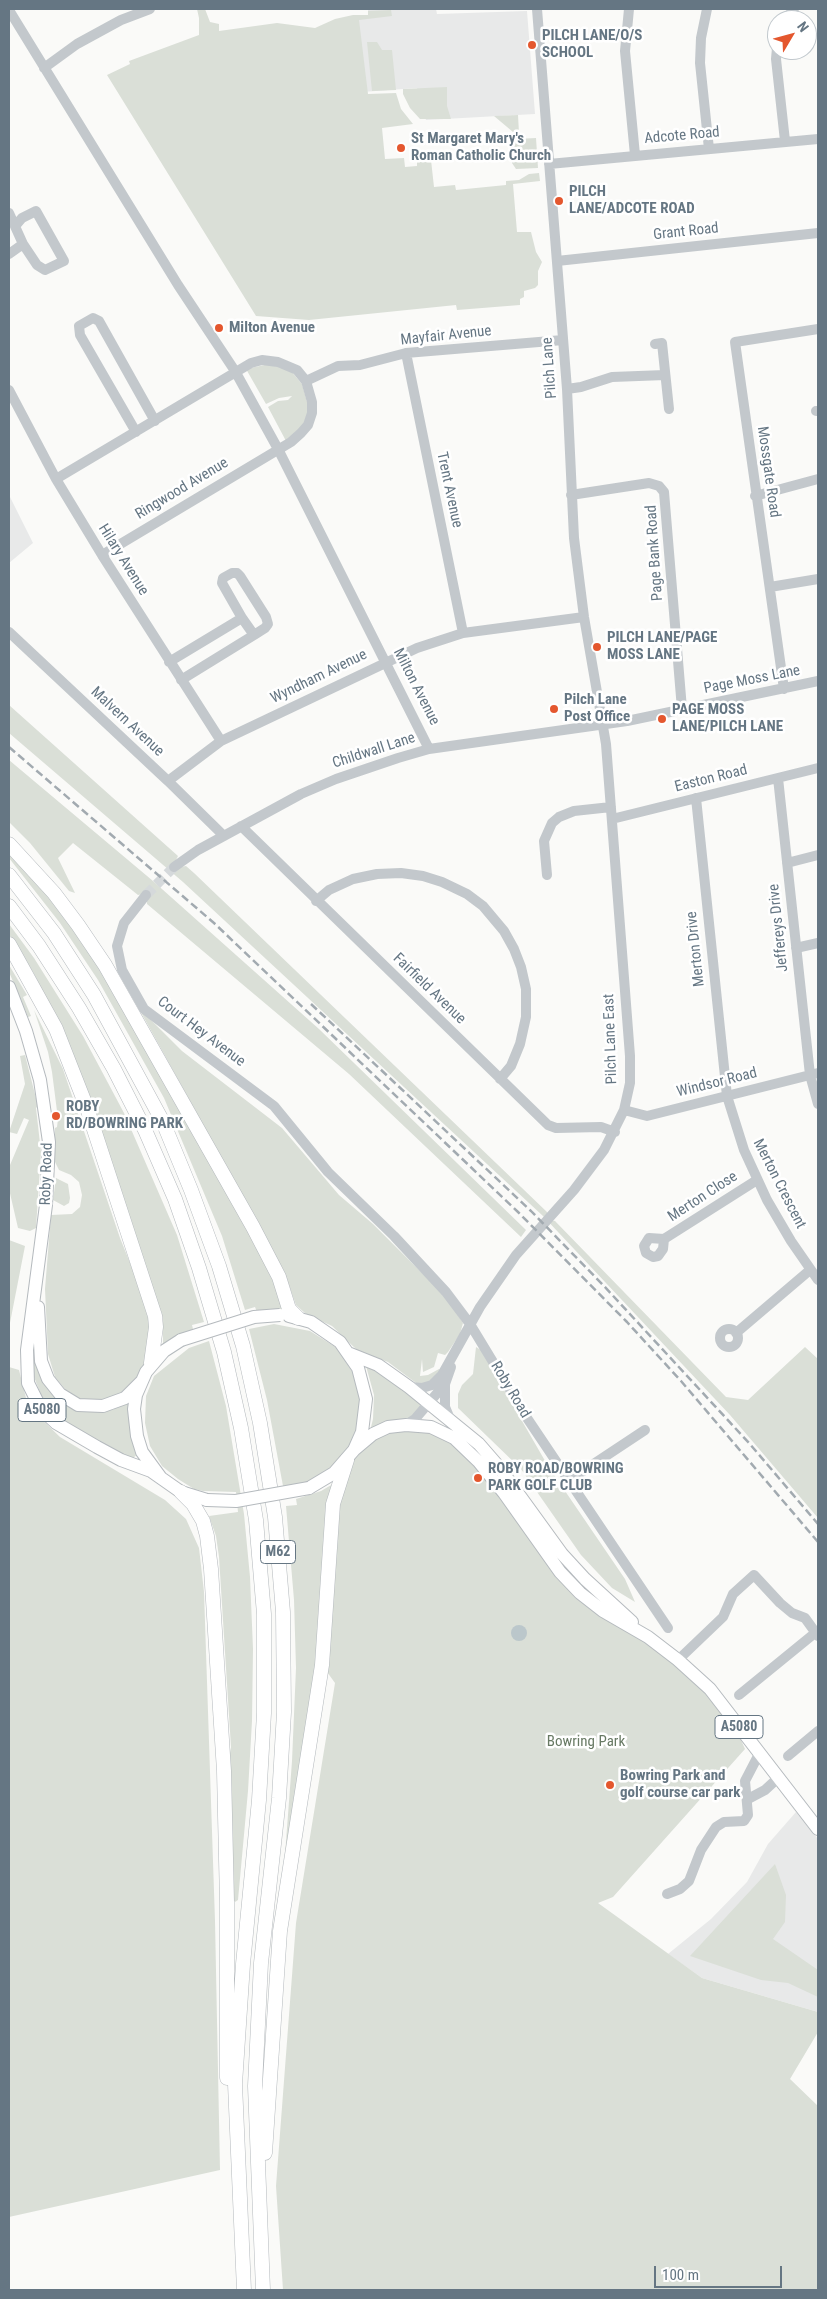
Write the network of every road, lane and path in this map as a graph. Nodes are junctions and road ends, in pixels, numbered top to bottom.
1 (150, 9) edge
2 (537, 9) edge
3 (629, 9) edge
4 (708, 9) edge
5 (9, 10) edge
6 (778, 60) edge
7 (44, 68) junction
8 (818, 139) edge
9 (785, 142) junction
10 (709, 149) junction
11 (635, 156) junction
12 (549, 164) junction
13 (9, 213) edge
14 (16, 225) junction
15 (818, 233) edge
16 (23, 244) junction
17 (9, 254) edge
18 (557, 261) junction
19 (818, 329) edge
20 (563, 340) junction
21 (655, 344) dead end
22 (406, 353) junction
23 (235, 371) junction
24 (665, 375) junction
25 (306, 381) junction
26 (567, 389) junction
27 (9, 390) edge
28 (669, 409) dead end
29 (156, 421) junction
30 (136, 432) junction
31 (278, 449) junction
32 (56, 479) junction
33 (818, 479) edge
34 (571, 495) junction
35 (755, 496) junction
36 (102, 555) junction
37 (818, 579) edge
38 (770, 587) junction
39 (584, 616) junction
40 (242, 618) junction
41 (9, 632) edge
42 (463, 633) junction
43 (254, 635) junction
44 (170, 662) junction
45 (386, 662) junction
46 (181, 680) junction
47 (818, 682) edge
48 (784, 689) junction
49 (682, 709) junction
50 (603, 724) junction
51 (221, 741) junction
52 (429, 750) junction
53 (818, 768) edge
54 (778, 778) junction
55 (168, 780) junction
56 (696, 798) junction
57 (611, 807) junction
58 (612, 819) junction
59 (241, 826) junction
60 (224, 836) junction
61 (9, 844) edge
62 (818, 855) edge
63 (787, 863) junction
64 (174, 867) tunnel mouth
65 (9, 875) edge
66 (547, 875) dead end
67 (146, 895) tunnel mouth
68 (316, 901) junction
69 (9, 906) edge
70 (818, 943) edge
71 (9, 944) edge
72 (796, 948) junction
73 (9, 987) edge
74 (12, 1006) edge
75 (814, 1074) edge
76 (500, 1079) junction
77 (727, 1096) junction
78 (818, 1104) edge
79 (624, 1110) junction
80 (615, 1132) junction
81 (328, 1172) joint
82 (757, 1180) junction
83 (664, 1240) dead end
84 (810, 1270) junction
85 (37, 1276) junction
86 (818, 1280) edge
87 (298, 1318) junction
88 (470, 1324) junction
89 (736, 1333) dead end
90 (348, 1353) junction
91 (453, 1359) junction
92 (151, 1363) junction
93 (141, 1382) junction
94 (446, 1384) junction
95 (409, 1387) junction
96 (431, 1403) junction
97 (450, 1419) junction
98 (406, 1425) junction
99 (645, 1430) dead end
100 (350, 1455) junction
101 (161, 1478) junction
102 (568, 1481) junction
103 (181, 1492) junction
104 (668, 1628) dead end
105 (817, 1635) edge
106 (648, 1637) junction
107 (678, 1660) junction
108 (740, 1695) dead end
109 (818, 1731) edge
110 (759, 1754) junction
111 (788, 1756) dead end
112 (778, 1778) junction
113 (748, 1799) junction
114 (818, 1829) edge
115 (667, 1894) dead end
116 (260, 2231) junction
117 (241, 2255) junction
118 (244, 2290) edge
119 (263, 2290) edge

1 - 7 street
2 - 12 street, Pilch Lane
3 - 11 street
4 - 10 street
5 - 7 street, Milton Avenue
6 - 9 street
7 - 23 street, Milton Avenue
8 - 9 street, Adcote Road
9 - 10 street, Adcote Road
10 - 11 street, Adcote Road
11 - 12 street, Adcote Road
12 - 18 street, Pilch Lane
13 - 14 street
14 - 16 street
14 - 16 street
15 - 18 street, Grant Road
16 - 17 street
18 - 20 street, Pilch Lane
19 - 35 street, Mossgate Road
20 - 22 street, Mayfair Avenue
20 - 26 street, Pilch Lane
21 - 24 street
22 - 25 street, Mayfair Avenue
22 - 42 street, Trent Avenue
23 - 25 street
23 - 29 street
23 - 31 street, Milton Avenue
24 - 26 street
24 - 28 street
25 - 31 street
26 - 34 street, Pilch Lane
27 - 32 street, Hilary Avenue
29 - 30 street
29 - 30 street
30 - 32 street
31 - 36 street, Ringwood Avenue
31 - 45 street, Milton Avenue
32 - 36 street, Hilary Avenue
33 - 35 street
34 - 39 street, Pilch Lane
34 - 49 street, Page Bank Road
35 - 38 street, Mossgate Road
36 - 44 street, Hilary Avenue
37 - 38 street
38 - 48 street, Mossgate Road
39 - 42 street, Wyndham Avenue
39 - 50 street, Pilch Lane
40 - 43 street
40 - 43 street
40 - 44 street
41 - 55 street, Malvern Avenue
42 - 45 street, Wyndham Avenue
43 - 46 street
44 - 46 street, Hilary Avenue
45 - 51 street, Wyndham Avenue
45 - 52 street, Milton Avenue
46 - 51 street, Hilary Avenue
47 - 48 street, Page Moss Lane
48 - 49 street, Page Moss Lane
49 - 50 street, Page Moss Lane
50 - 52 street, Childwall Lane
50 - 57 street, Pilch Lane East
51 - 55 street, Wyndham Avenue
52 - 59 street, Childwall Lane
53 - 54 street, Easton Road
54 - 56 street, Easton Road
54 - 63 street, Jeffereys Drive
55 - 60 street, Malvern Avenue
56 - 58 street, Easton Road
56 - 77 street, Merton Drive
57 - 58 street, Pilch Lane East
57 - 66 street
58 - 79 street, Pilch Lane East
59 - 60 street, Childwall Lane
59 - 68 street, Fairfield Avenue
60 - 64 street, Childwall Lane
61 - 87 highway
62 - 63 street
63 - 72 street, Jeffereys Drive
65 - 116 highway, M62
67 - 81 street, Court Hey Avenue
68 - 76 street, Fairfield Avenue
68 - 76 street
69 - 117 highway, M62
70 - 72 street
71 - 92 highway
72 - 75 street, Jeffereys Drive
73 - 74 main road, Roby Road / A5080
74 - 85 main road, Roby Road / A5080
75 - 77 street, Windsor Road
75 - 78 street, Jeffereys Drive
76 - 80 street, Fairfield Avenue
77 - 79 street, Windsor Road
77 - 82 street, Merton Crescent
79 - 80 street, Pilch Lane East
80 - 88 street, Pilch Lane East
81 - 88 street, Roby Road
82 - 83 street, Merton Close
82 - 84 street, Merton Crescent
84 - 86 street, Merton Crescent
84 - 89 street
85 - 93 main road, Roby Road / A5080
85 - 101 main road, Roby Road / A5080
87 - 90 main road, A5080
87 - 92 main road, A5080, bridge
88 - 91 street, Pilch Lane East
88 - 102 street, Roby Road
90 - 95 main road, A5080
90 - 100 main road, A5080
91 - 94 street, Pilch Lane East
91 - 95 street, Pilch Lane East
92 - 93 main road, A5080
93 - 101 main road, A5080
94 - 96 street, Pilch Lane East
94 - 97 street
95 - 96 main road, A5080
96 - 97 main road, A5080
96 - 98 street, Pilch Lane East
97 - 106 main road, A5080
98 - 100 main road, A5080
98 - 106 main road, A5080
99 - 102 street
100 - 103 main road, A5080, bridge
100 - 116 highway
101 - 103 main road, A5080
102 - 104 street, Roby Road
103 - 117 highway
105 - 107 street
105 - 108 street
106 - 107 main road, A5080
107 - 110 main road, A5080
109 - 111 street
110 - 112 main road, A5080
110 - 113 street
112 - 113 street
112 - 114 main road, A5080
113 - 115 street
116 - 119 highway, M62
117 - 118 highway, M62

